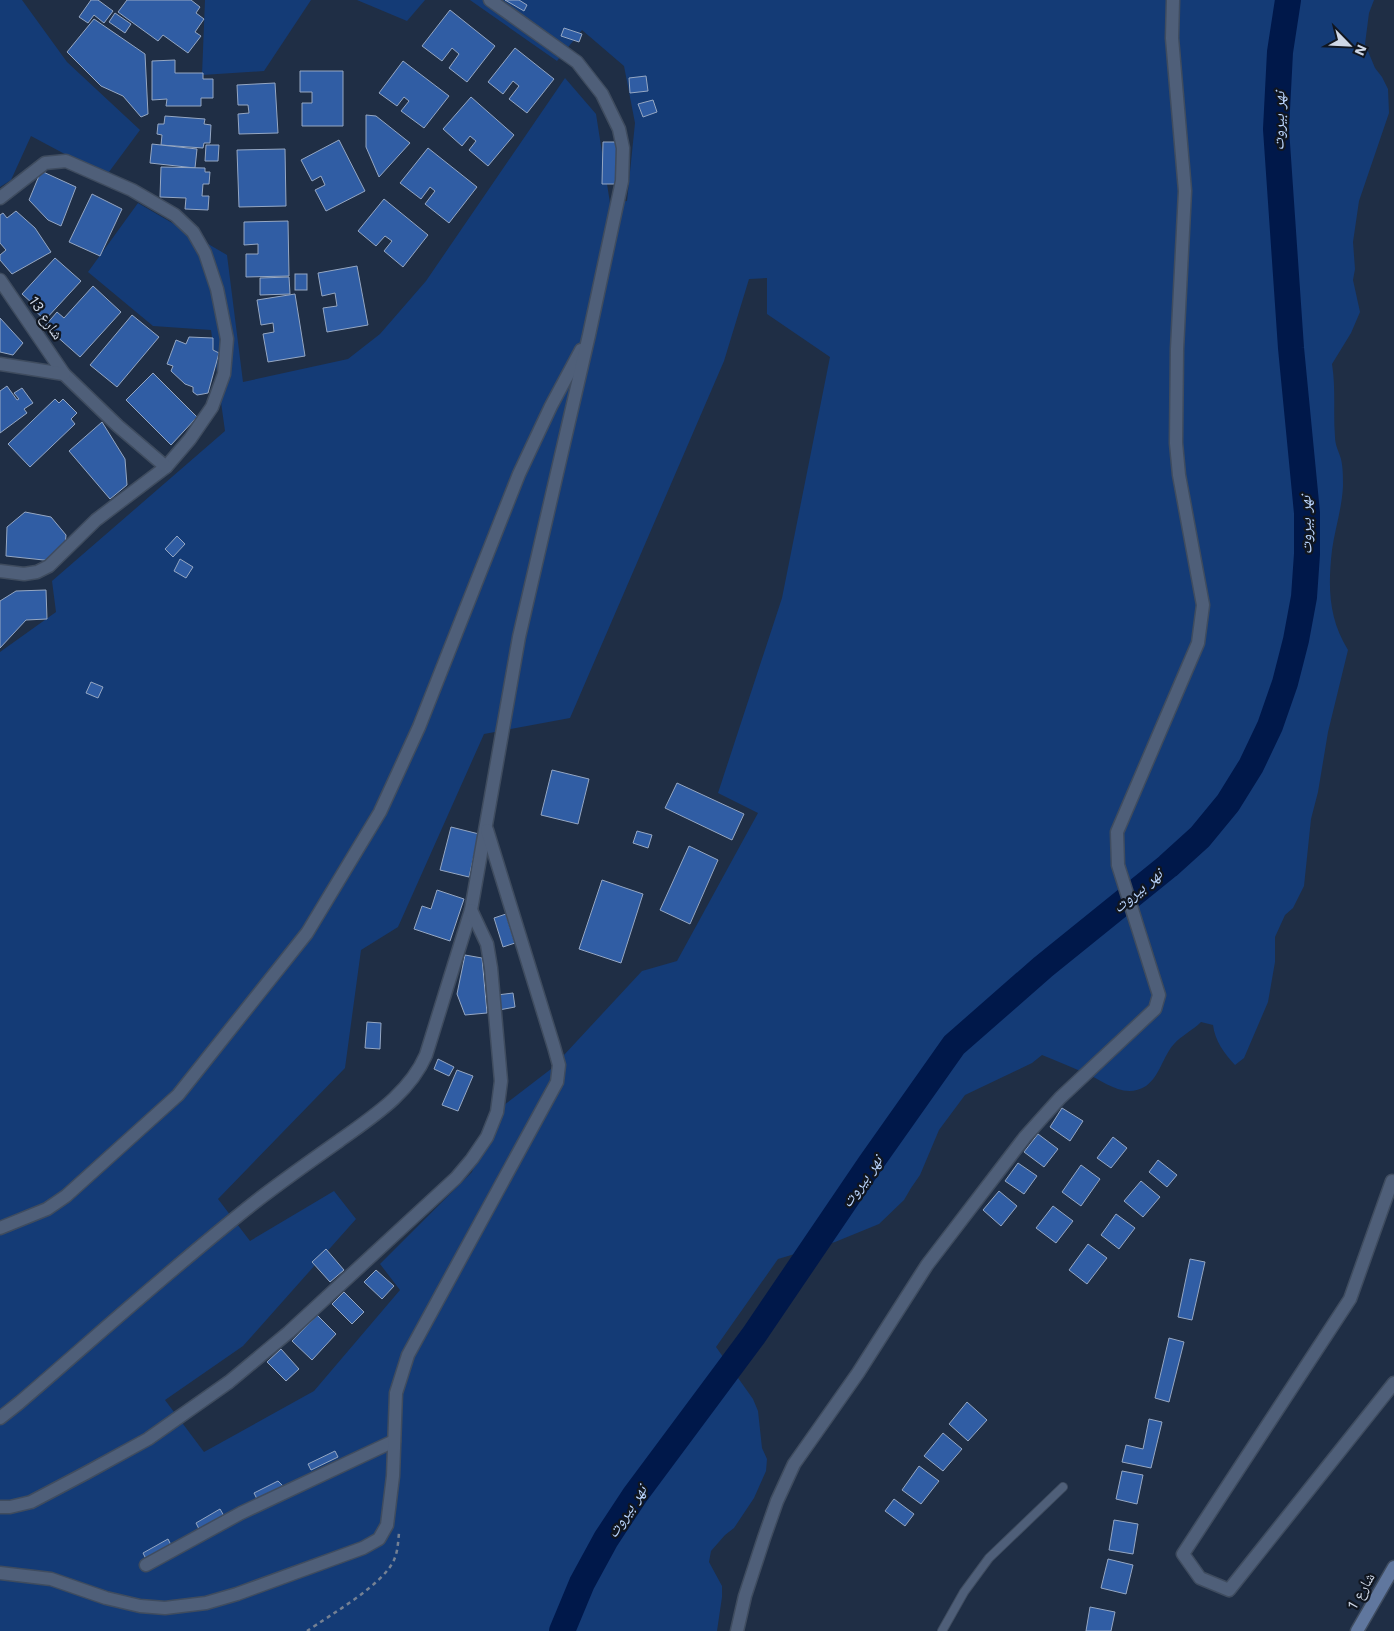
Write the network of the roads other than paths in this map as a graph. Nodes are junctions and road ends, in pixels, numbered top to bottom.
1 (490, 0) edge
2 (1173, 0) edge
3 (0, 198) edge
4 (0, 280) edge
5 (589, 335) junction
6 (0, 364) edge
7 (64, 374) junction
8 (166, 467) junction
9 (0, 571) edge
10 (486, 828) junction
11 (471, 910) junction
12 (1392, 1181) dead end
13 (0, 1228) edge
14 (1394, 1383) edge
15 (0, 1418) edge
16 (394, 1440) junction
17 (1063, 1487) dead end
18 (0, 1508) edge
19 (146, 1565) dead end
20 (1394, 1567) edge
21 (0, 1573) edge
22 (737, 1631) edge
23 (942, 1631) edge
24 (1357, 1631) edge

1 - 5 street
2 - 22 street
3 - 8 street
4 - 7 street, شارع 13
5 - 10 street
5 - 13 street
6 - 7 street
7 - 8 street, شارع 13
8 - 9 street
10 - 11 street
10 - 16 street
11 - 15 street
11 - 18 street
12 - 14 street
16 - 19 street
16 - 21 street
17 - 23 lane
20 - 24 street, شارع 1

